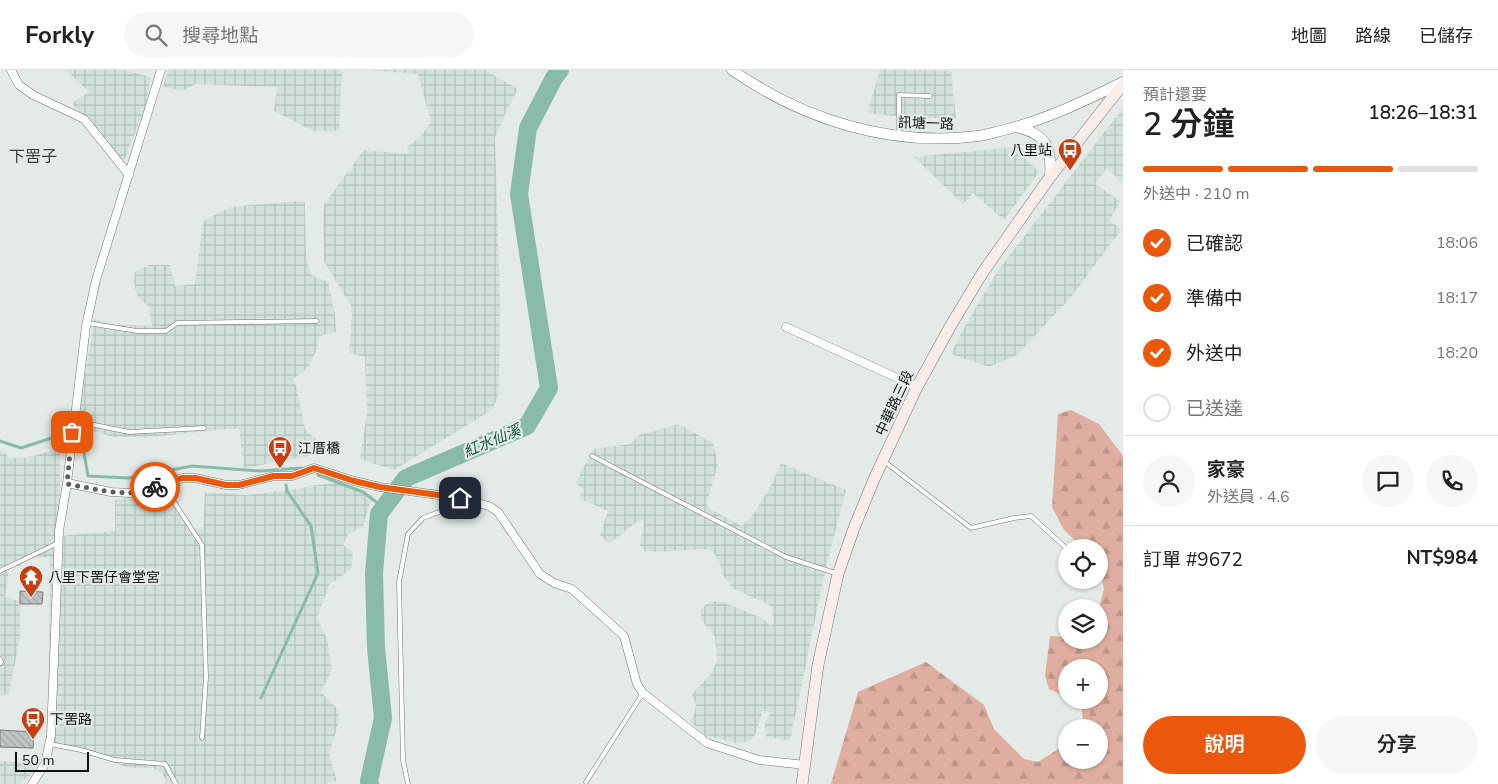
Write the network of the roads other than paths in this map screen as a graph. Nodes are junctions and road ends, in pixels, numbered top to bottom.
1 (11, 70) edge
2 (162, 70) edge
3 (732, 70) edge
4 (1123, 83) edge
5 (930, 96) dead end
6 (1015, 127) junction
7 (899, 137) junction
8 (129, 175) junction
9 (1050, 177) junction
10 (317, 321) dead end
11 (87, 323) junction
12 (786, 326) dead end
13 (917, 386) junction
14 (75, 421) junction
15 (204, 428) dead end
16 (592, 456) dead end
17 (883, 460) junction
18 (67, 484) junction
19 (163, 485) junction
20 (471, 500) junction
21 (1058, 541) edge
22 (58, 543) junction
23 (0, 571) edge
24 (838, 574) junction
25 (0, 659) edge
26 (0, 664) edge
27 (642, 693) junction
28 (202, 738) dead end
29 (50, 744) junction
30 (805, 765) junction
31 (586, 782) dead end
32 (32, 784) edge
33 (176, 784) edge
34 (408, 784) edge
35 (802, 784) edge

1 - 8 street
2 - 8 street
3 - 7 street, 訊塘一路
4 - 6 street, 訊塘一路
4 - 9 main road, 中華路三段
5 - 7 lane
6 - 7 street, 訊塘一路
6 - 9 street
8 - 11 street
9 - 13 main road, 中華路三段
10 - 11 lane
11 - 14 street
12 - 13 street
13 - 17 main road, 中華路三段
14 - 15 lane
14 - 18 street
16 - 24 lane
17 - 21 lane
17 - 24 main road, 中華路三段
18 - 19 street
18 - 22 street
19 - 20 street
19 - 28 lane
20 - 27 street
20 - 34 lane
22 - 23 lane
22 - 29 street
24 - 30 main road, 中華路三段
25 - 26 lane
27 - 30 street
27 - 31 lane
29 - 32 street
29 - 33 lane
30 - 35 main road, 中華路三段

